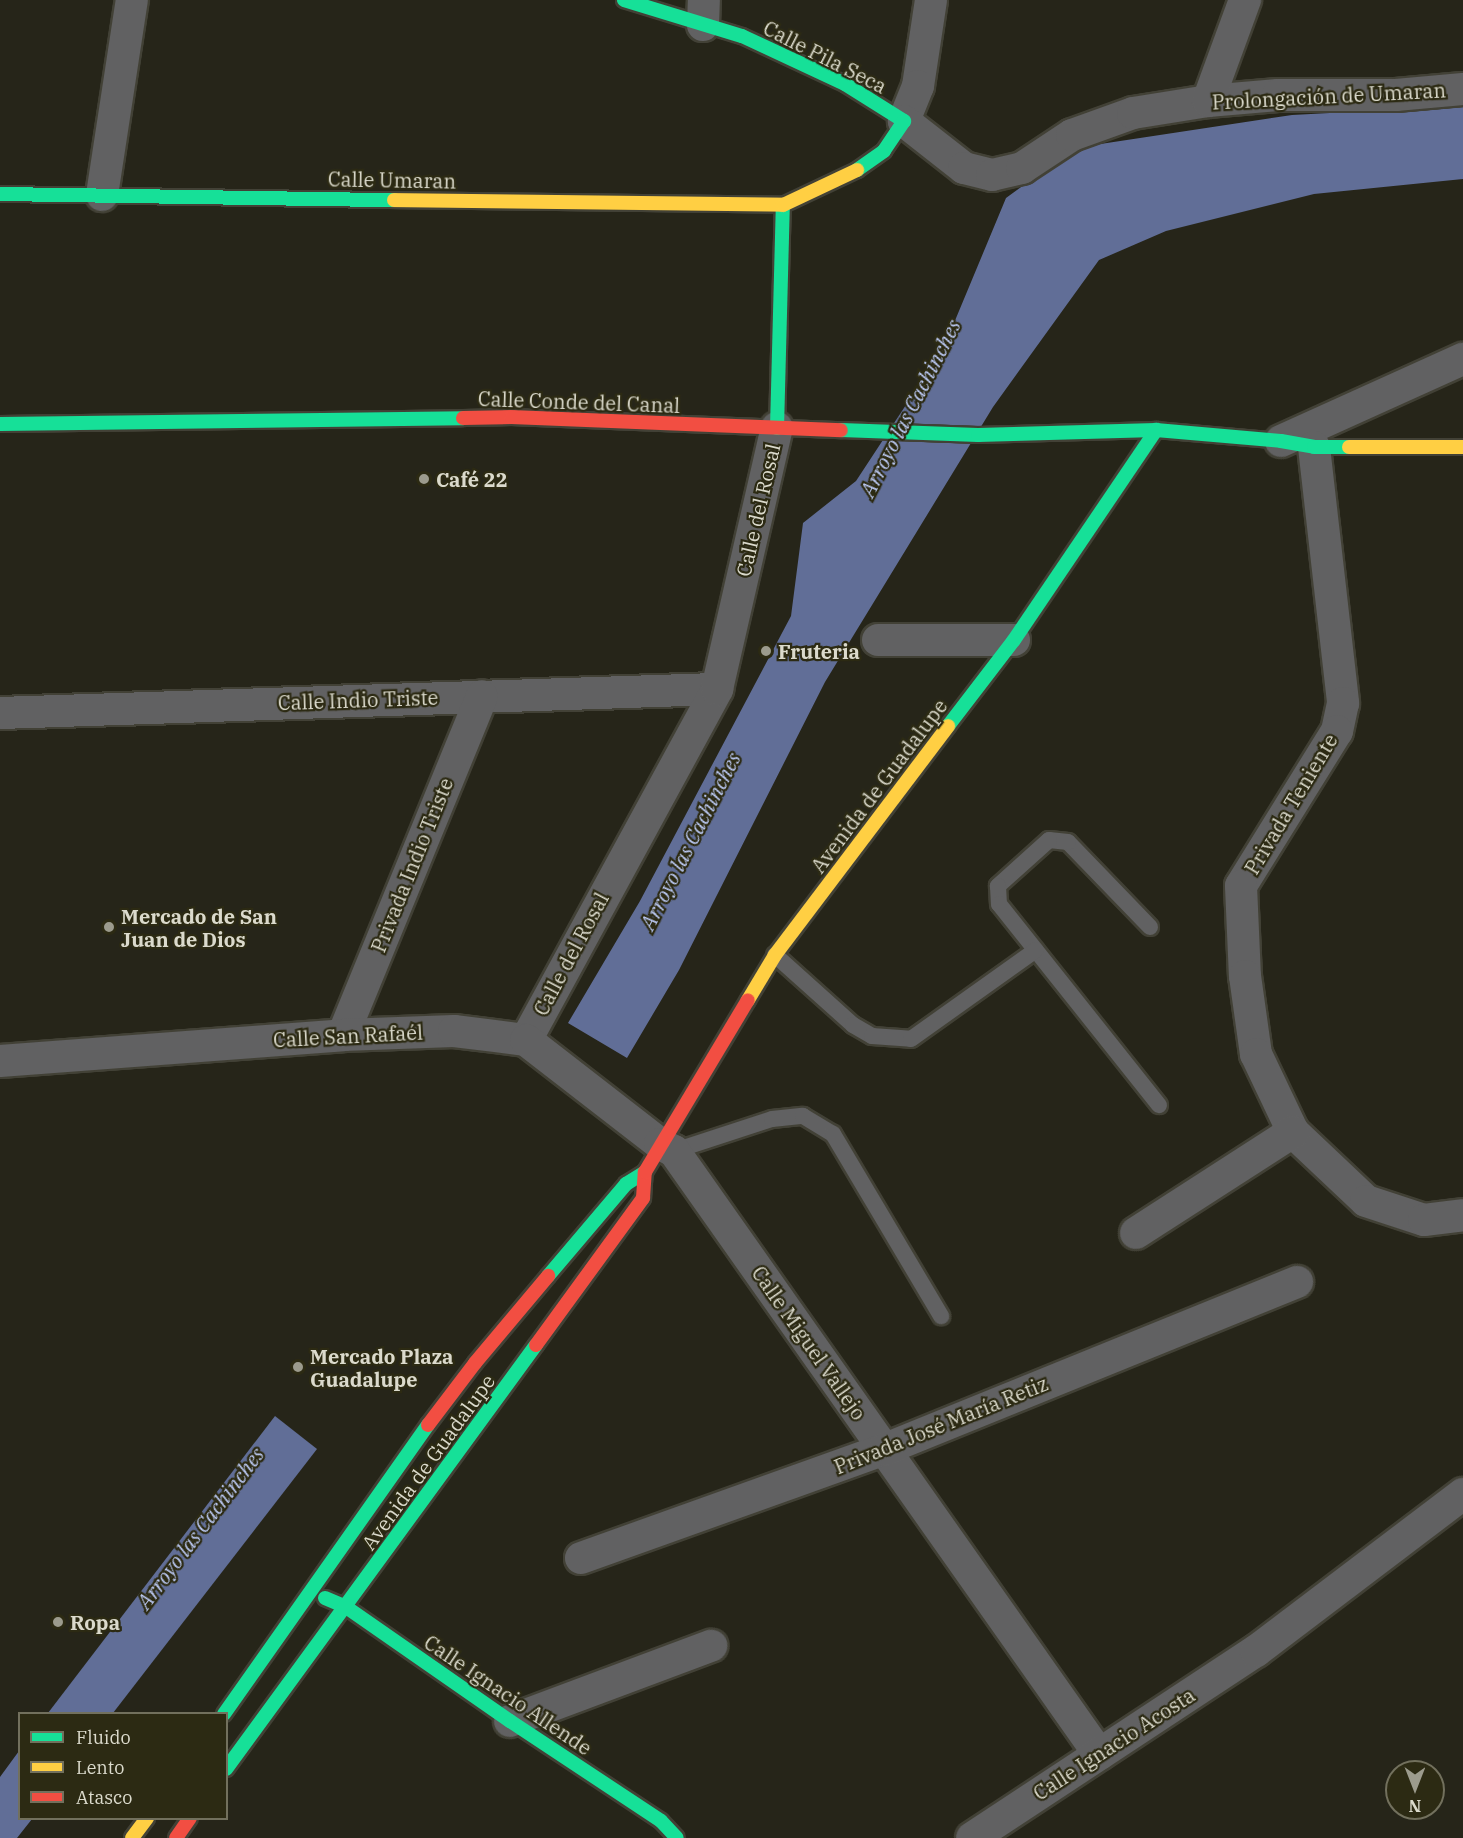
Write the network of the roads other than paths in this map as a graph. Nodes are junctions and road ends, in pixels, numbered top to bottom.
1 (132, 0) edge
2 (624, 0) edge
3 (931, 0) edge
4 (1245, 0) edge
5 (704, 12) edge
6 (1463, 89) edge
7 (1208, 101) junction
8 (904, 121) junction
9 (0, 194) edge
10 (102, 195) junction
11 (783, 205) junction
12 (1463, 358) edge
13 (0, 424) edge
14 (777, 428) junction
15 (1156, 430) junction
16 (1281, 441) junction
17 (1314, 447) junction
18 (1463, 447) edge
19 (878, 640) dead end
20 (1014, 640) junction
21 (717, 688) junction
22 (482, 696) junction
23 (0, 713) edge
24 (1150, 927) dead end
25 (1036, 950) junction
26 (775, 955) junction
27 (343, 1035) junction
28 (532, 1044) junction
29 (0, 1061) edge
30 (1159, 1105) dead end
31 (1293, 1132) junction
32 (667, 1147) junction
33 (645, 1172) junction
34 (1463, 1215) edge
35 (1136, 1233) dead end
36 (1297, 1282) dead end
37 (941, 1316) dead end
38 (883, 1450) junction
39 (1463, 1494) edge
40 (581, 1557) dead end
41 (312, 1592) junction
42 (346, 1607) junction
43 (711, 1646) dead end
44 (225, 1712) edge
45 (510, 1721) junction
46 (1100, 1754) junction
47 (228, 1766) edge
48 (146, 1820) edge
49 (189, 1820) edge
50 (132, 1838) edge
51 (176, 1838) edge
52 (677, 1838) edge
53 (972, 1838) edge

1 - 10 street
2 - 5 street, Calle Pila Seca
3 - 8 street
4 - 7 street
5 - 8 street, Calle Pila Seca
6 - 7 street, Prolongación de Umaran
7 - 8 street, Prolongación de Umaran
8 - 11 street
9 - 10 street, Calle Umaran
10 - 11 street, Calle Umaran
11 - 14 street, Calle del Rosal
12 - 16 street
13 - 14 street, Calle Conde del Canal
14 - 15 street, Calle Conde del Canal
14 - 21 street, Calle del Rosal
15 - 16 street, Calle Conde del Canal
15 - 20 street, Avenida de Guadalupe
16 - 17 street, Calle Conde del Canal
17 - 18 street, Calle Conde del Canal
17 - 31 street, Privada Teniente
19 - 20 street
20 - 26 street, Avenida de Guadalupe
21 - 22 street, Calle Indio Triste
21 - 28 street, Calle del Rosal
22 - 23 street, Calle Indio Triste
22 - 27 street, Privada Indio Triste
24 - 25 lane
25 - 26 lane
25 - 30 lane
26 - 32 street, Avenida de Guadalupe
27 - 28 street, Calle San Rafaél
27 - 29 street, Calle San Rafaél
28 - 32 street
31 - 34 street, Privada Teniente
31 - 35 street
32 - 33 street, Avenida de Guadalupe
32 - 37 lane
32 - 38 street, Calle Miguel Vallejo
33 - 41 street, Avenida de Guadalupe
33 - 42 street, Avenida de Guadalupe
36 - 38 street, Privada José María Retiz
38 - 40 street, Privada José María Retiz
38 - 46 street, Calle Miguel Vallejo
39 - 46 street, Calle Ignacio Acosta
41 - 42 street, Calle Ignacio Allende
41 - 44 street, Avenida de Guadalupe
42 - 45 street, Calle Ignacio Allende
42 - 47 street, Avenida de Guadalupe
43 - 45 street
45 - 52 street, Calle Ignacio Allende
46 - 53 street, Calle Ignacio Acosta
48 - 50 street
49 - 51 street

